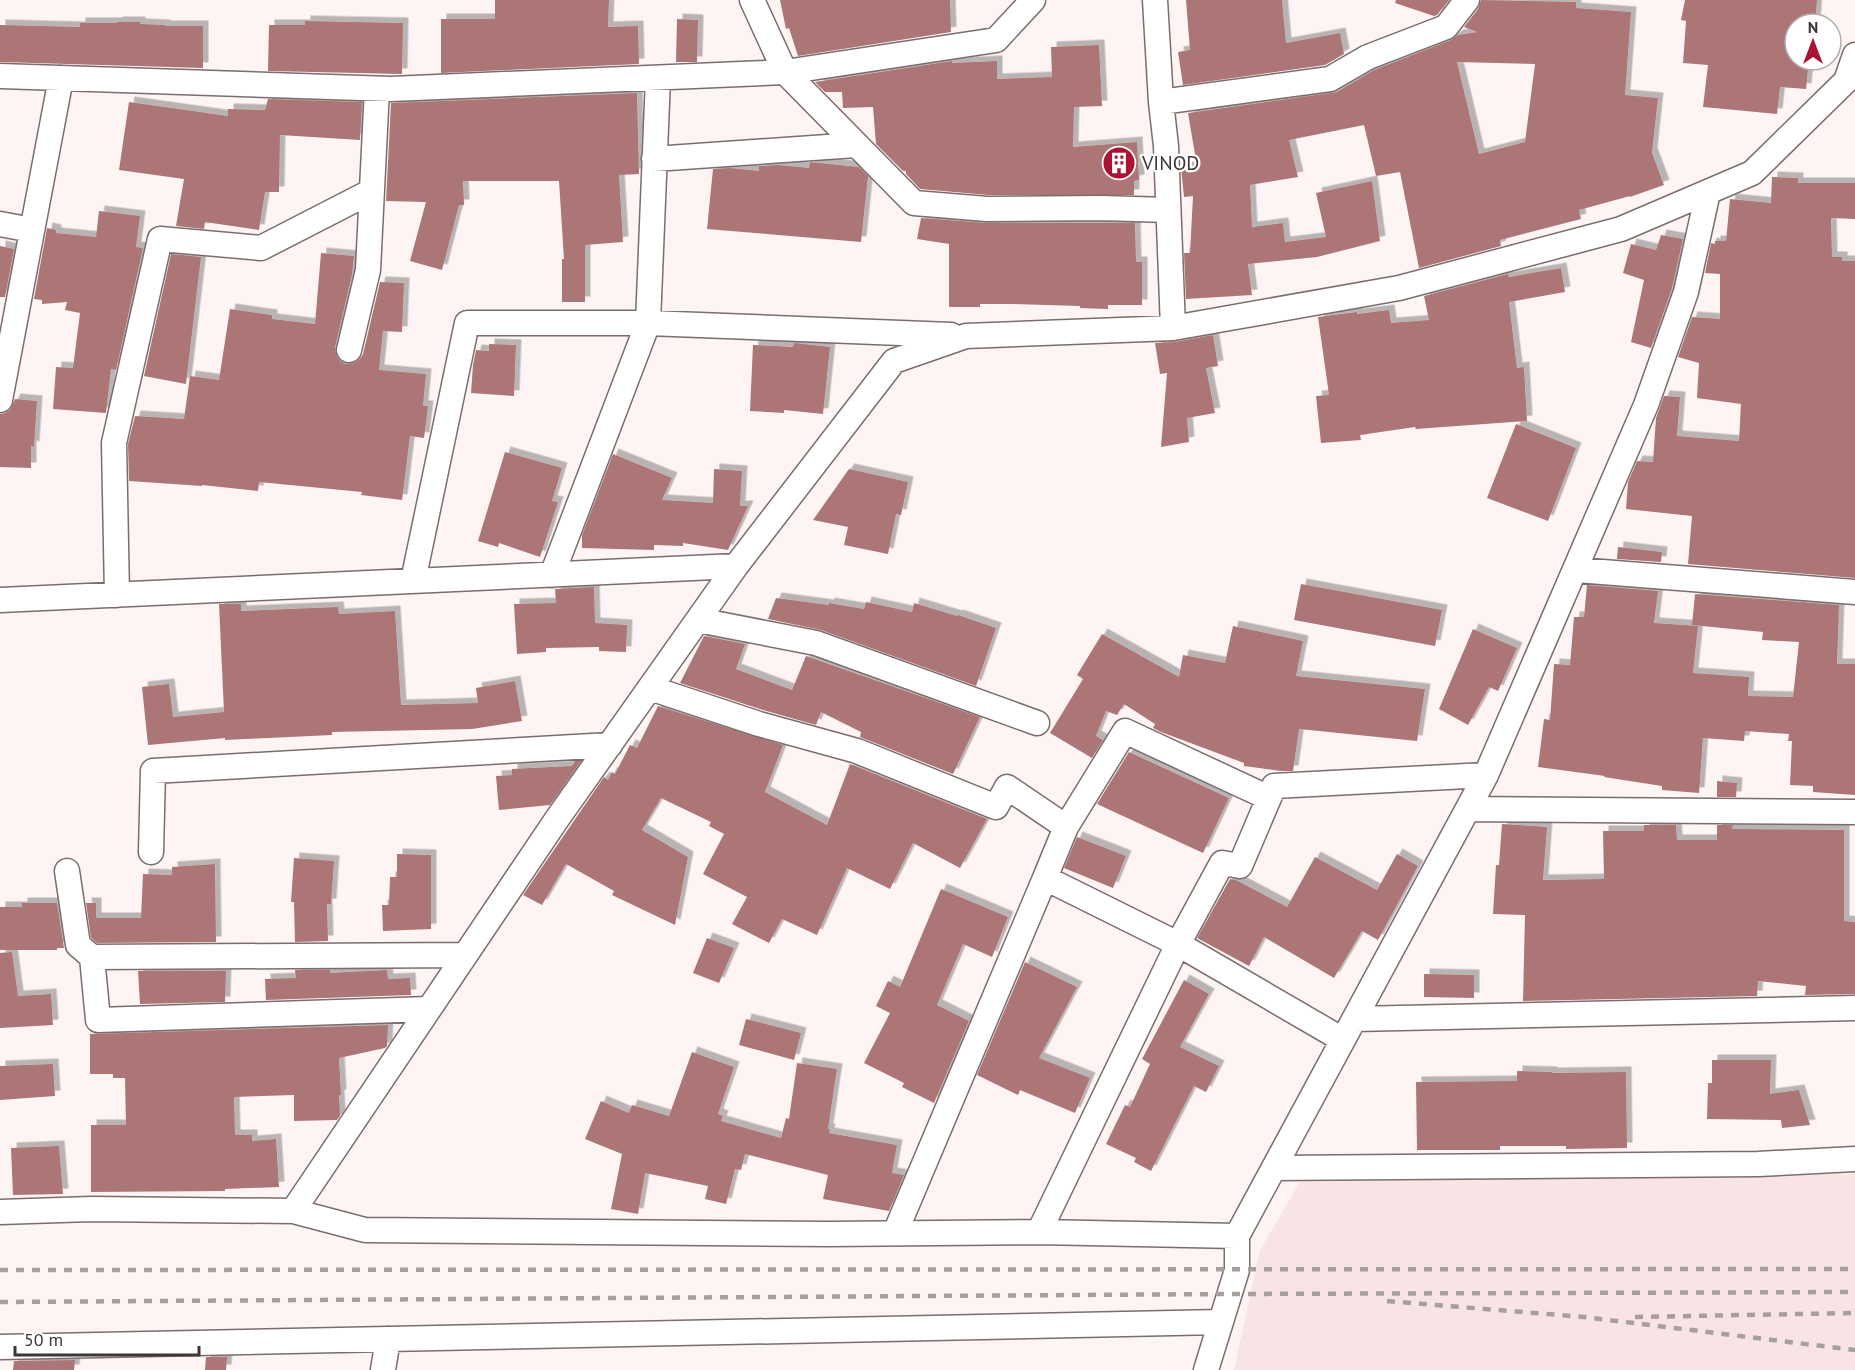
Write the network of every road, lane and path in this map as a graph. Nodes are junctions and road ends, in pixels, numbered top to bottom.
1 (752, 0) edge
2 (1033, 0) edge
3 (1155, 0) edge
4 (1467, 0) edge
5 (1855, 55) edge
6 (785, 72) junction
7 (0, 76) edge
8 (60, 78) junction
9 (657, 78) junction
10 (377, 89) junction
11 (1161, 102) junction
12 (856, 145) junction
13 (654, 159) junction
14 (372, 190) junction
15 (1708, 192) junction
16 (1168, 210) junction
17 (0, 224) edge
18 (32, 230) junction
19 (648, 323) junction
20 (1173, 328) junction
21 (966, 336) junction
22 (6, 340) edge
23 (349, 350) dead end
24 (0, 400) edge
25 (736, 566) junction
26 (1576, 570) junction
27 (552, 575) junction
28 (413, 582) junction
29 (1855, 592) edge
30 (117, 595) junction
31 (0, 600) edge
32 (698, 620) junction
33 (650, 688) junction
34 (1037, 723) dead end
35 (610, 745) junction
36 (1486, 775) junction
37 (1269, 798) junction
38 (1468, 809) junction
39 (1855, 812) edge
40 (1066, 827) junction
41 (151, 852) dead end
42 (67, 871) dead end
43 (1045, 878) junction
44 (1178, 944) junction
45 (465, 955) junction
46 (92, 957) junction
47 (1855, 1008) edge
48 (429, 1009) junction
49 (1354, 1019) junction
50 (1343, 1040) junction
51 (1855, 1159) edge
52 (1274, 1168) junction
53 (293, 1211) junction
54 (0, 1212) edge
55 (1040, 1232) junction
56 (894, 1233) junction
57 (1237, 1236) junction
58 (1221, 1322) junction
59 (388, 1339) junction
60 (0, 1347) edge
61 (383, 1370) edge
62 (1206, 1370) edge

1 - 6 street
2 - 6 street
3 - 11 street
4 - 11 street
5 - 15 street
6 - 9 street
6 - 12 street
7 - 8 street
8 - 10 street
8 - 18 street
9 - 10 street
9 - 13 street
10 - 14 street
11 - 16 street
12 - 13 street
12 - 16 street
13 - 19 street
14 - 23 street
14 - 30 street
15 - 20 street
15 - 26 street
16 - 20 street
17 - 18 street
18 - 22 street
19 - 21 street
19 - 27 street
19 - 28 street
20 - 21 street
21 - 25 street
22 - 24 street
25 - 27 street
25 - 32 street
26 - 29 street
26 - 36 street
27 - 28 street
28 - 30 street
30 - 31 street
32 - 33 street
32 - 34 street
33 - 35 street
33 - 40 street
35 - 41 street
35 - 45 street
36 - 37 street
36 - 38 street
37 - 40 street
37 - 44 street
38 - 39 street
38 - 49 street
40 - 43 street
42 - 46 street
43 - 44 street
43 - 56 street
44 - 50 street
44 - 55 street
45 - 46 street
45 - 48 street
46 - 48 street
47 - 49 street
48 - 53 street
49 - 50 street
50 - 52 street
51 - 52 street
52 - 57 street
53 - 54 street
53 - 56 street
55 - 56 street
55 - 57 street
57 - 58 street
58 - 59 street
58 - 62 street
59 - 60 street
59 - 61 street

